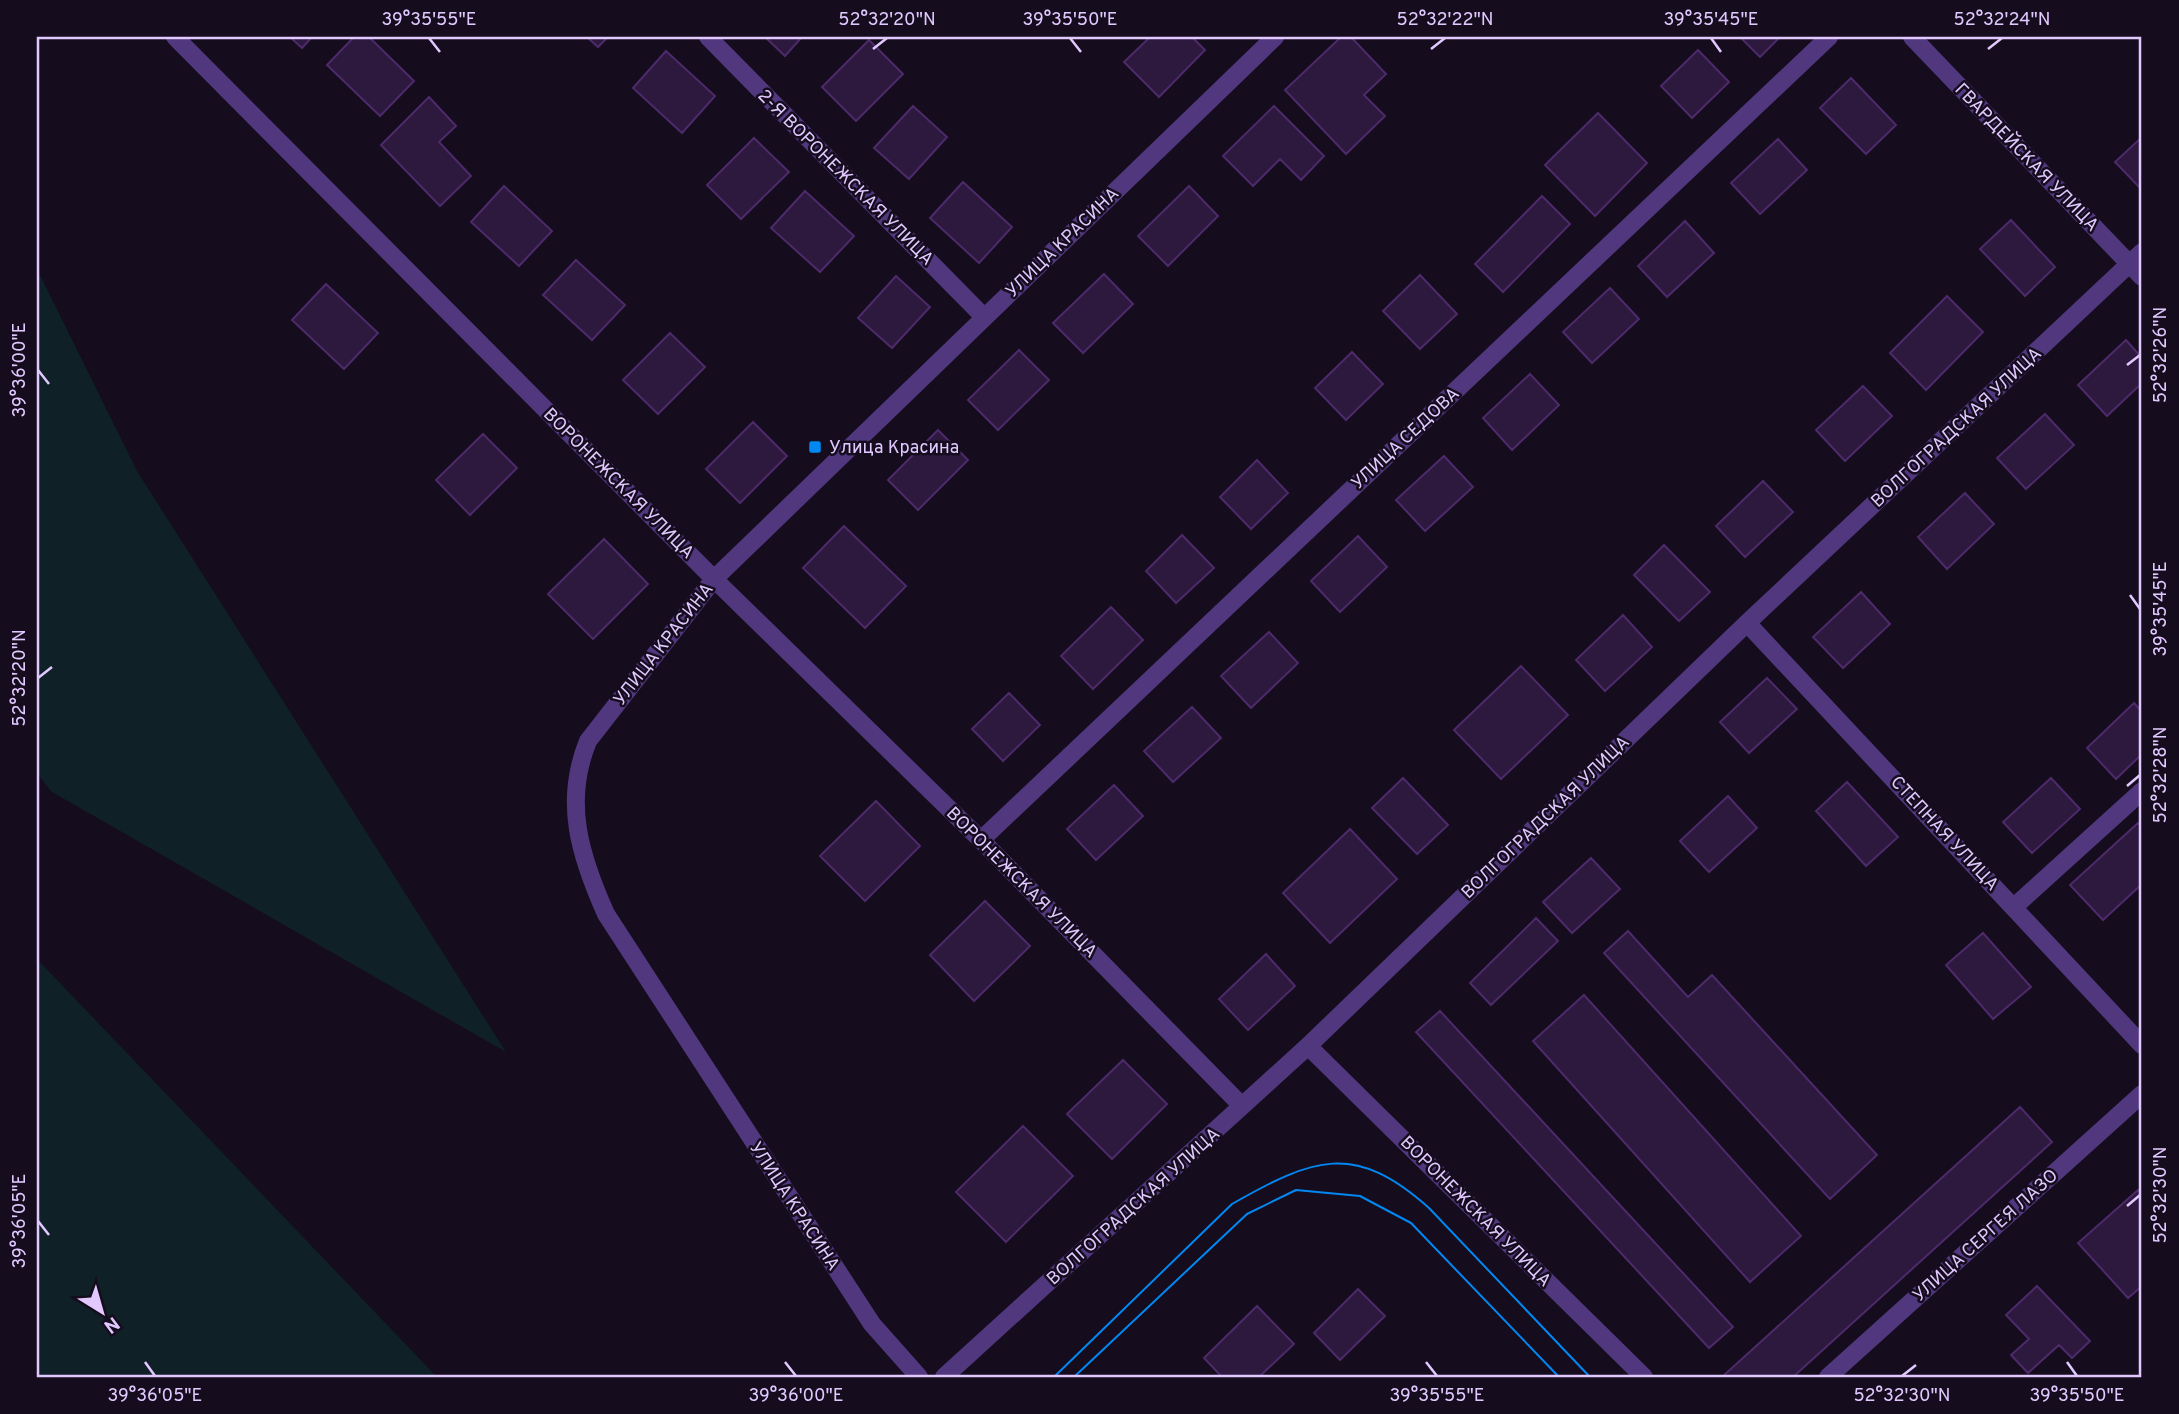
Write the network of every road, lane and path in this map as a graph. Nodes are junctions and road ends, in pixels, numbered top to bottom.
1 (175, 37) edge
2 (708, 37) edge
3 (1274, 37) edge
4 (1829, 37) edge
5 (1912, 37) edge
6 (2138, 264) edge
7 (985, 317) junction
8 (714, 579) junction
9 (1747, 623) junction
10 (2142, 792) edge
11 (981, 840) junction
12 (2014, 907) junction
13 (2142, 1045) edge
14 (1308, 1046) junction
15 (2142, 1094) edge
16 (1242, 1106) junction
17 (919, 1377) edge
18 (944, 1377) edge
19 (1644, 1377) edge
20 (1828, 1377) edge

1 - 8 street, ВОРОНЕЖСКАЯ УЛИЦА
2 - 7 street, 2-Я ВОРОНЕЖСКАЯ УЛИЦА
3 - 7 street, УЛИЦА КРАСИНА
4 - 11 street, УЛИЦА СЕДОВА
5 - 6 street, ГВАРДЕЙСКАЯ УЛИЦА
6 - 9 street, ВОЛГОГРАДСКАЯ УЛИЦА
7 - 8 street, УЛИЦА КРАСИНА
8 - 11 street, ВОРОНЕЖСКАЯ УЛИЦА
8 - 17 street, УЛИЦА КРАСИНА
9 - 12 street, СТЕПНАЯ УЛИЦА
9 - 14 street, ВОЛГОГРАДСКАЯ УЛИЦА
10 - 12 street
11 - 16 street, ВОРОНЕЖСКАЯ УЛИЦА
12 - 13 street, СТЕПНАЯ УЛИЦА
14 - 16 street, ВОЛГОГРАДСКАЯ УЛИЦА
14 - 19 street, ВОРОНЕЖСКАЯ УЛИЦА
15 - 20 street, УЛИЦА СЕРГЕЯ ЛАЗО
16 - 18 street, ВОЛГОГРАДСКАЯ УЛИЦА

